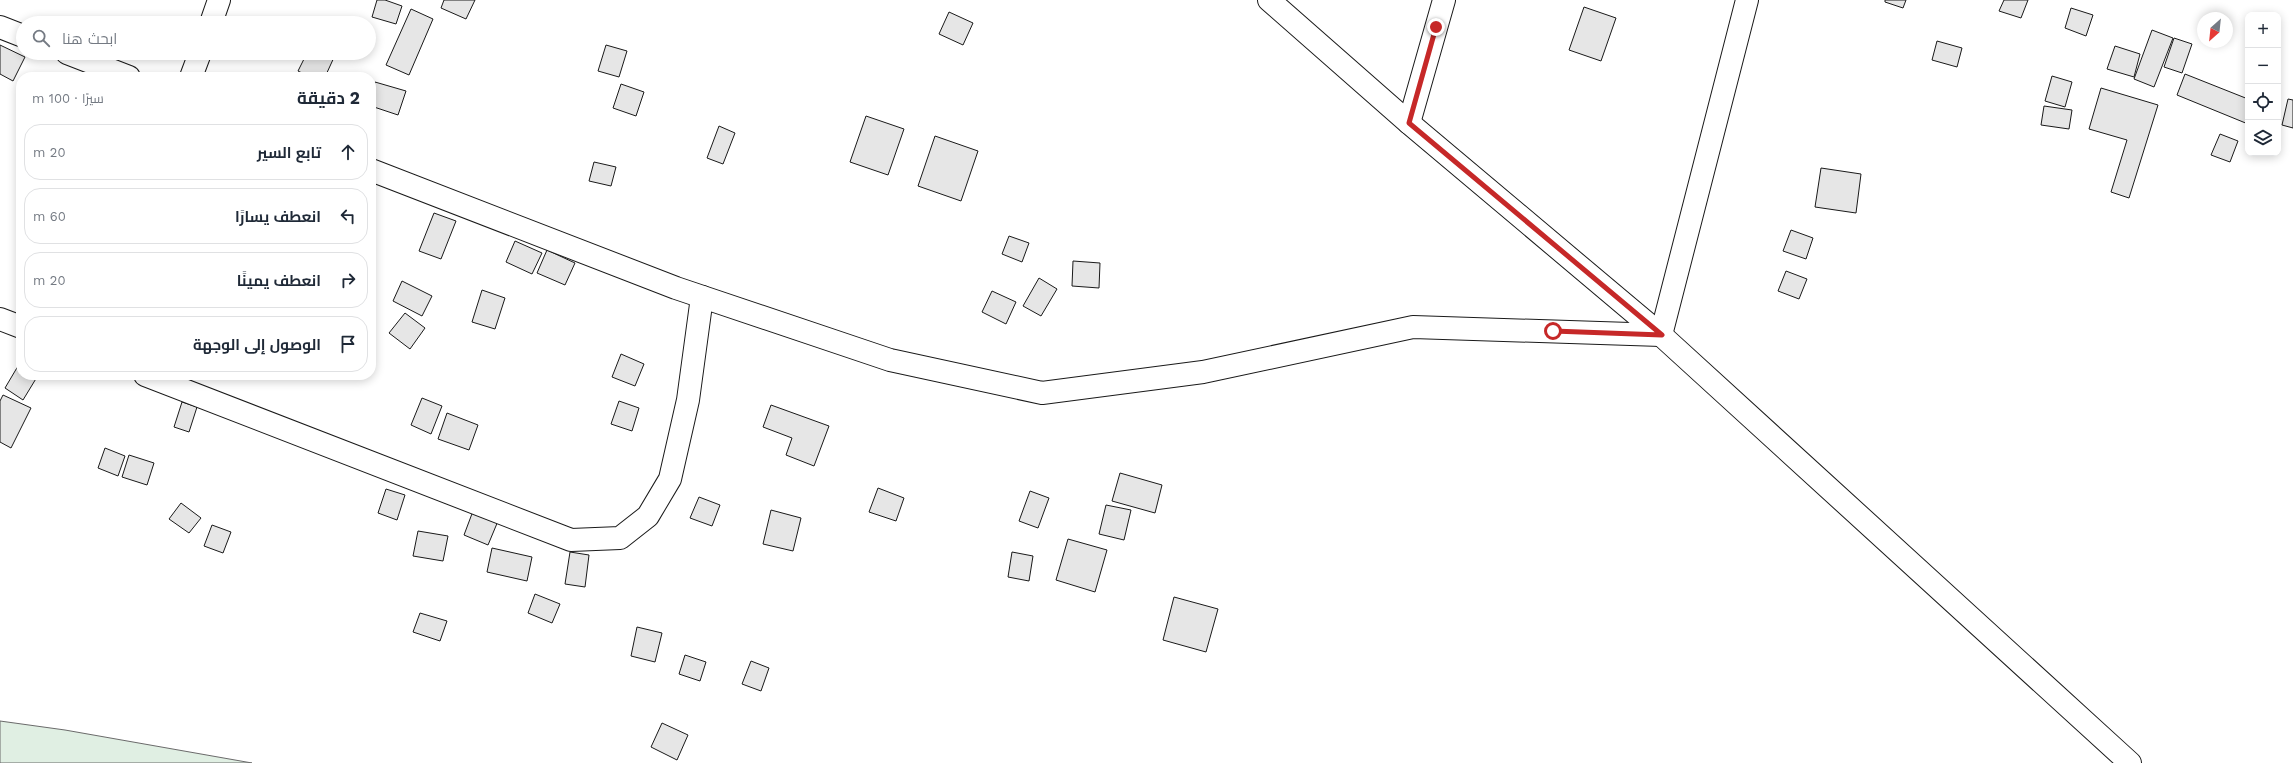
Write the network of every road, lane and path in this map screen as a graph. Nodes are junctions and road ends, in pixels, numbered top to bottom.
1 (219, 0) edge
2 (1269, 0) edge
3 (1444, 0) edge
4 (1747, 0) edge
5 (213, 16) edge
6 (0, 27) edge
7 (16, 33) edge
8 (85, 60) edge
9 (197, 60) edge
10 (116, 72) edge
11 (193, 72) edge
12 (1409, 123) junction
13 (376, 172) edge
14 (702, 297) junction
15 (0, 319) edge
16 (16, 325) edge
17 (1662, 335) junction
18 (158, 380) edge
19 (2130, 763) edge

1 - 5 street
2 - 12 street
3 - 12 street
4 - 17 street
6 - 7 street
8 - 10 street
9 - 11 street
12 - 17 street
13 - 14 street
14 - 17 street
14 - 18 street
15 - 16 street
17 - 19 street

